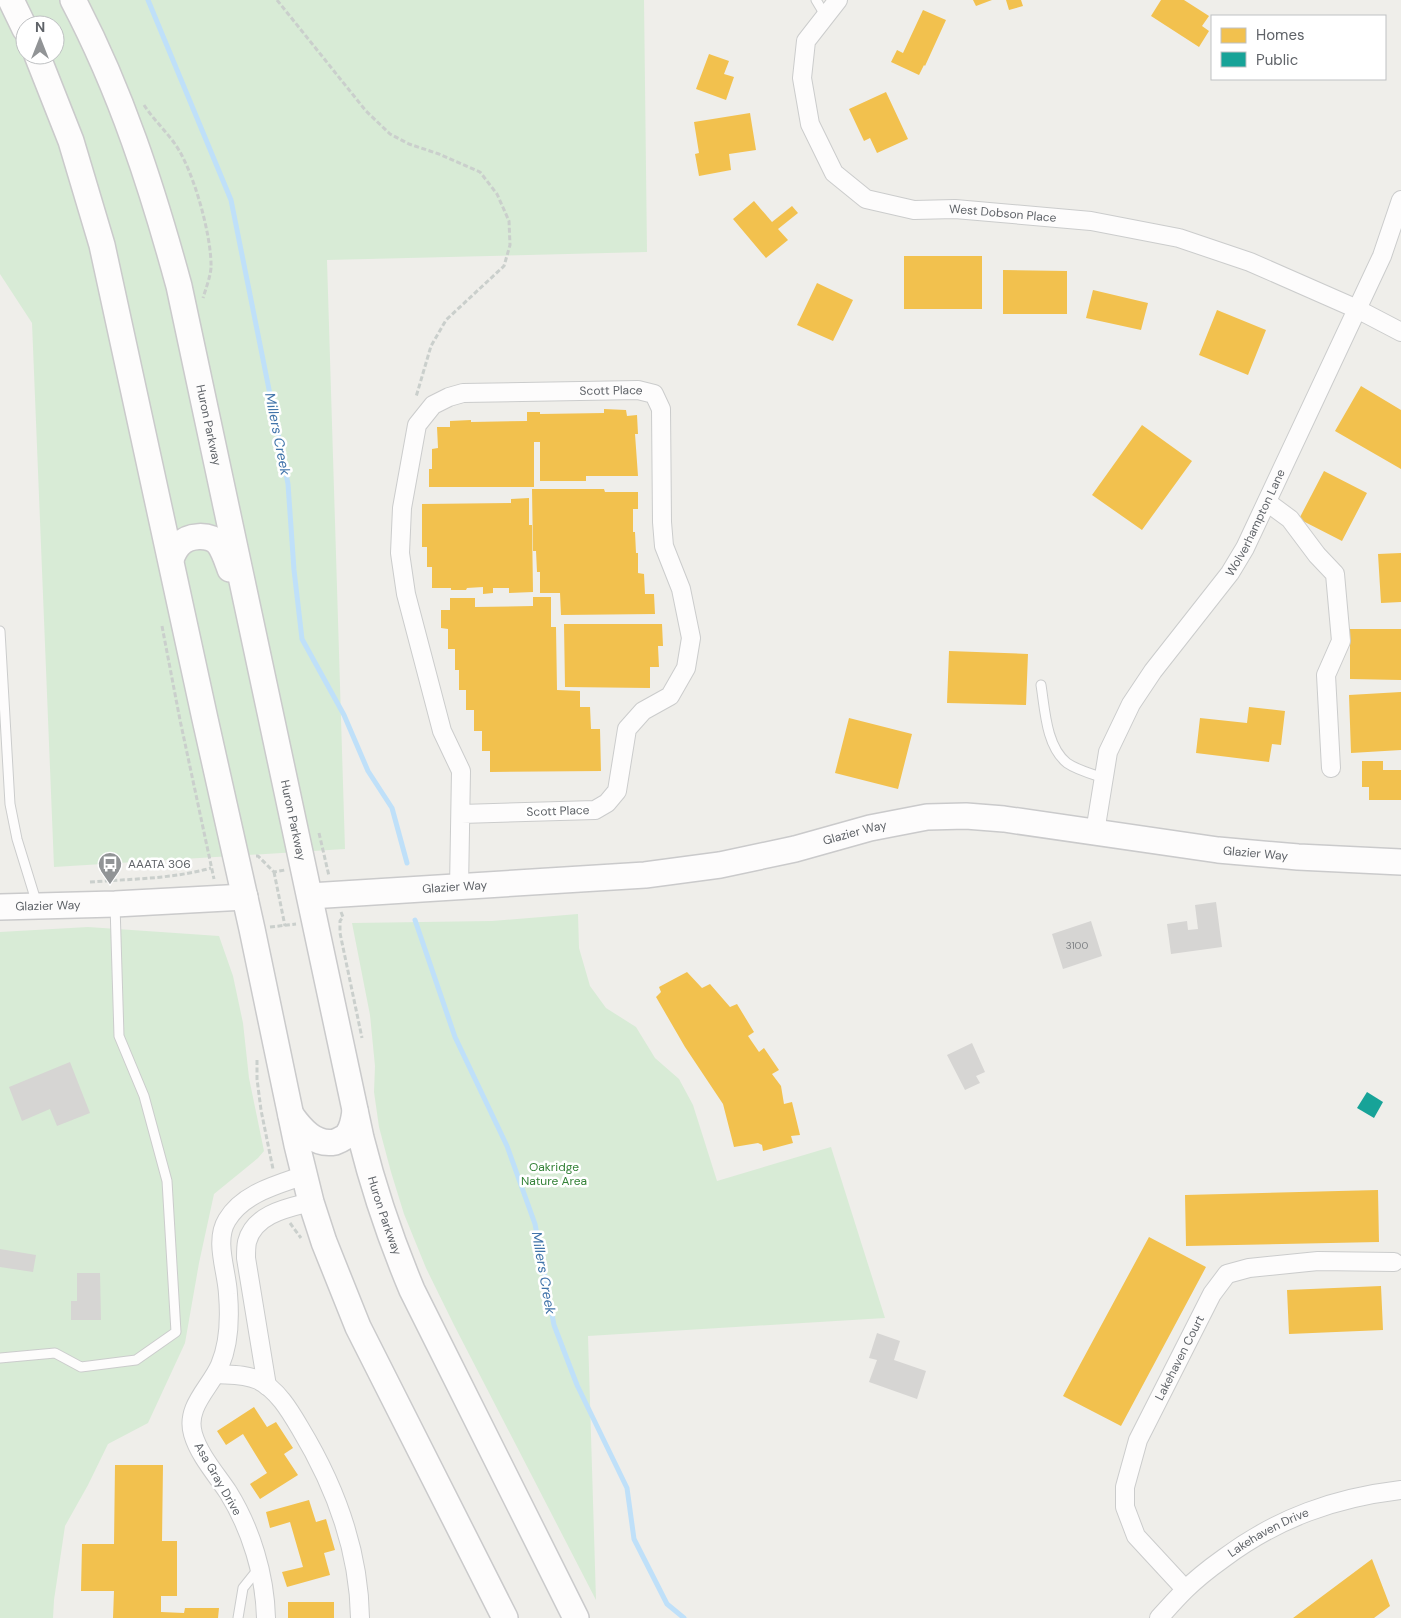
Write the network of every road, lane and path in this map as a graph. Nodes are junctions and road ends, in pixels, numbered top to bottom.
1 (11, 0) edge
2 (74, 0) edge
3 (277, 0) edge
4 (816, 0) edge
5 (838, 0) edge
6 (18, 15) edge
7 (825, 16) junction
8 (40, 65) edge
9 (176, 145) dead end
10 (1401, 200) edge
11 (211, 269) dead end
12 (1358, 309) junction
13 (1401, 332) edge
14 (417, 425) junction
15 (1267, 502) junction
16 (171, 559) junction
17 (249, 616) junction
18 (162, 625) dead end
19 (0, 631) edge
20 (1041, 686) dead end
21 (1330, 768) dead end
22 (1104, 778) junction
23 (461, 814) junction
24 (1095, 832) junction
25 (324, 852) dead end
26 (250, 857) dead end
27 (1401, 862) edge
28 (211, 868) junction
29 (285, 870) dead end
30 (274, 872) junction
31 (213, 875) dead end
32 (330, 881) dead end
33 (90, 882) dead end
34 (459, 888) junction
35 (310, 896) junction
36 (245, 897) junction
37 (115, 904) junction
38 (38, 906) junction
39 (0, 907) edge
40 (343, 917) dead end
41 (298, 924) dead end
42 (285, 926) junction
43 (270, 927) dead end
44 (362, 1031) dead end
45 (257, 1051) dead end
46 (355, 1111) junction
47 (291, 1114) junction
48 (271, 1165) dead end
49 (304, 1175) junction
50 (311, 1202) junction
51 (1394, 1262) dead end
52 (0, 1358) edge
53 (216, 1374) junction
54 (267, 1386) junction
55 (1401, 1490) edge
56 (259, 1568) junction
57 (1185, 1589) junction
58 (238, 1618) edge
59 (266, 1618) edge
60 (360, 1618) edge
61 (505, 1618) edge
62 (576, 1618) edge
63 (1159, 1618) edge

1 - 6 main road
2 - 17 main road, Huron Parkway
3 - 14 path
4 - 7 lane
5 - 7 street, West Dobson Place
7 - 12 street, West Dobson Place
8 - 16 main road
9 - 11 path
10 - 12 street, Wolverhampton Lane
12 - 13 street, West Dobson Place
12 - 15 street, Wolverhampton Lane
14 - 23 street, Scott Place
14 - 23 street, Scott Place
15 - 21 street
15 - 22 street, Wolverhampton Lane
16 - 17 main road
16 - 36 main road
17 - 35 main road, Huron Parkway
18 - 28 path
19 - 38 lane
20 - 22 lane
22 - 24 street, Wolverhampton Lane
23 - 34 street, Scott Place
24 - 27 main road, Glazier Way
24 - 34 main road, Glazier Way
25 - 32 path
26 - 30 path
28 - 31 path
28 - 33 path
29 - 30 path
30 - 42 path
34 - 35 main road, Glazier Way
35 - 46 main road, Huron Parkway
36 - 37 main road, Glazier Way
36 - 47 main road
37 - 38 main road, Glazier Way
37 - 52 lane
38 - 39 main road, Glazier Way
40 - 44 path
41 - 42 path
42 - 43 path
45 - 48 path
46 - 47 main road
46 - 62 main road, Huron Parkway
47 - 49 main road
49 - 50 main road
49 - 53 street, Asa Gray Drive
50 - 54 street
50 - 61 main road
51 - 57 street, Lakehaven Court
53 - 54 street
53 - 56 street, Asa Gray Drive
54 - 60 street
55 - 57 street, Lakehaven Drive
56 - 58 lane
56 - 59 street, Asa Gray Drive
57 - 63 street, Lakehaven Drive

